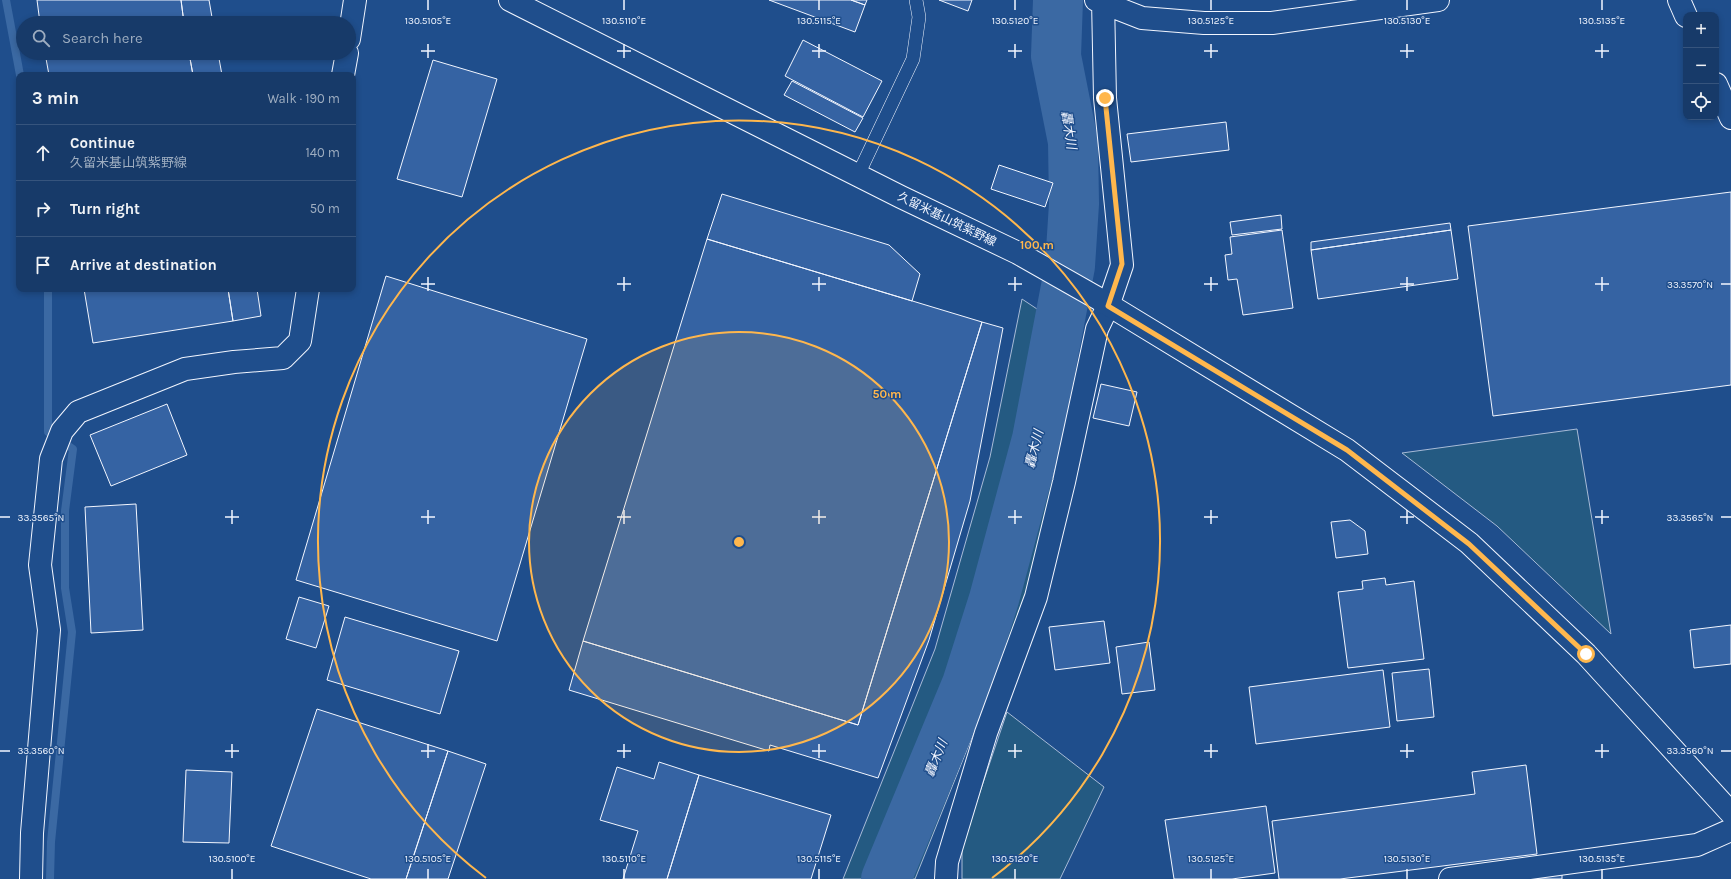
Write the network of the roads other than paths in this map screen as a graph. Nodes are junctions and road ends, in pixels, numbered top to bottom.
1 (355, 0) edge
2 (510, 0) edge
3 (916, 0) edge
4 (1438, 0) edge
5 (1679, 0) edge
6 (1101, 1) edge
7 (1684, 12) edge
8 (353, 16) edge
9 (346, 60) edge
10 (344, 72) edge
11 (1719, 91) edge
12 (1731, 118) edge
13 (858, 175) junction
14 (308, 292) edge
15 (1104, 302) junction
16 (1731, 813) edge
17 (1731, 830) edge
18 (31, 879) edge
19 (946, 879) edge
20 (1450, 879) edge

1 - 8 street
2 - 13 street, 久留米基山筑紫野線
3 - 13 lane
4 - 6 street
5 - 7 street
6 - 15 street
9 - 10 street
11 - 12 street
13 - 15 street, 久留米基山筑紫野線
14 - 18 street
15 - 16 street, 久留米基山筑紫野線
15 - 19 street
17 - 20 street

